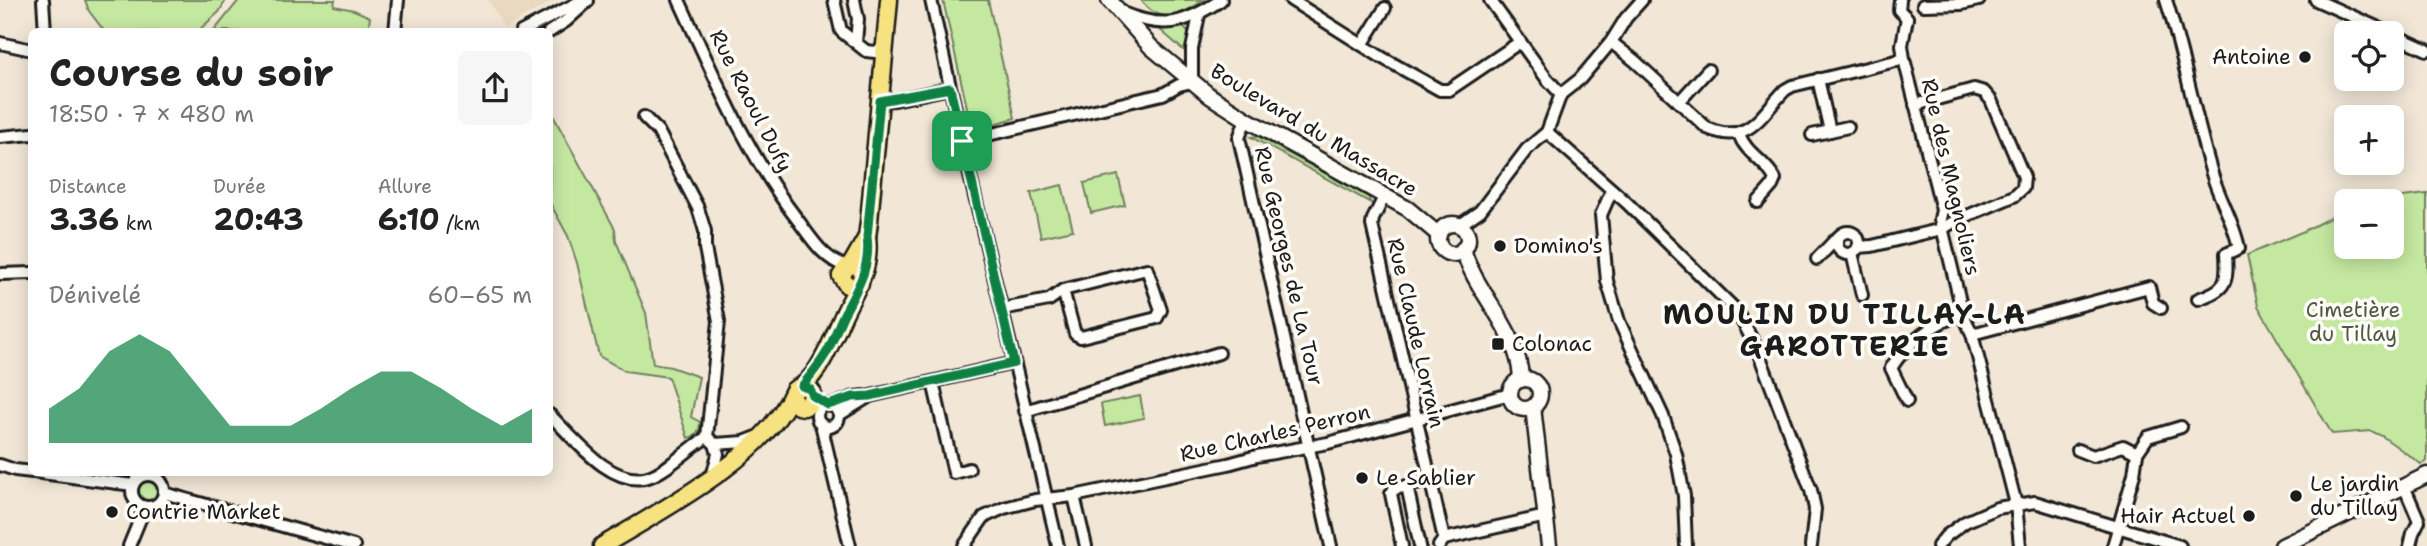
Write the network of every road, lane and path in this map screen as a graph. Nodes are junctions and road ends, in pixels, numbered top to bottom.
1 (43, 0) edge
2 (398, 0) edge
3 (583, 0) edge
4 (589, 0) edge
5 (679, 0) edge
6 (834, 0) edge
7 (854, 0) edge
8 (889, 0) edge
9 (931, 0) edge
10 (1109, 0) edge
11 (1221, 0) edge
12 (1291, 0) edge
13 (1490, 0) edge
14 (1642, 0) edge
15 (1900, 0) edge
16 (1979, 0) edge
17 (2166, 0) edge
18 (2316, 0) edge
19 (1922, 3) edge
20 (1385, 8) dead end
21 (1120, 12) junction
22 (1199, 15) junction
23 (1907, 18) junction
24 (2362, 21) edge
25 (45, 28) edge
26 (395, 28) edge
27 (529, 28) edge
28 (553, 29) edge
29 (2404, 40) edge
30 (856, 42) junction
31 (1520, 42) junction
32 (1611, 42) junction
33 (0, 43) edge
34 (1362, 44) junction
35 (885, 48) junction
36 (28, 49) edge
37 (2427, 50) edge
38 (1905, 59) junction
39 (1708, 70) dead end
40 (1818, 79) junction
41 (1192, 82) junction
42 (950, 88) junction
43 (1561, 94) junction
44 (880, 101) junction
45 (1679, 102) junction
46 (1915, 105) junction
47 (644, 117) dead end
48 (1246, 119) junction
49 (1847, 127) dead end
50 (1830, 131) junction
51 (1547, 132) junction
52 (28, 134) edge
53 (1739, 134) junction
54 (1812, 135) dead end
55 (0, 136) edge
56 (962, 141) junction
57 (1612, 190) junction
58 (1385, 195) junction
59 (1758, 202) dead end
60 (1460, 225) junction
61 (1942, 229) junction
62 (1439, 235) junction
63 (1837, 238) junction
64 (1464, 249) junction
65 (1855, 250) junction
66 (1817, 259) dead end
67 (28, 273) edge
68 (0, 274) edge
69 (851, 275) junction
70 (1063, 290) junction
71 (1862, 295) dead end
72 (2198, 299) dead end
73 (2161, 308) dead end
74 (1002, 309) junction
75 (1963, 314) junction
76 (1972, 334) junction
77 (1219, 353) dead end
78 (1014, 363) junction
79 (1521, 380) junction
80 (933, 382) junction
81 (1510, 394) junction
82 (870, 396) junction
83 (1907, 401) dead end
84 (808, 403) junction
85 (829, 405) junction
86 (1533, 407) junction
87 (1026, 411) junction
88 (839, 415) junction
89 (553, 418) edge
90 (1415, 419) junction
91 (832, 426) junction
92 (2181, 427) dead end
93 (766, 431) junction
94 (711, 440) junction
95 (1309, 446) junction
96 (828, 448) junction
97 (2078, 450) dead end
98 (2137, 453) junction
99 (0, 464) edge
100 (969, 469) dead end
101 (28, 471) edge
102 (2427, 475) edge
103 (78, 476) edge
104 (143, 476) edge
105 (158, 476) edge
106 (712, 477) junction
107 (124, 480) edge
108 (1430, 481) junction
109 (1407, 486) junction
110 (2404, 486) junction
111 (164, 493) junction
112 (1074, 496) junction
113 (1047, 500) junction
114 (2016, 504) junction
115 (145, 508) junction
116 (1546, 516) junction
117 (2118, 527) junction
118 (1441, 542) edge
119 (331, 543) edge
120 (613, 543) edge
121 (129, 546) edge
122 (354, 546) edge
123 (850, 546) edge
124 (964, 546) edge
125 (1058, 546) edge
126 (1086, 546) edge
127 (1331, 546) edge
128 (1402, 546) edge
129 (1420, 546) edge
130 (1549, 546) edge
131 (1686, 546) edge
132 (1811, 546) edge
133 (1938, 546) edge
134 (2020, 546) edge
135 (2113, 546) edge
136 (2180, 546) edge
137 (2282, 546) edge
138 (2410, 546) edge

1 - 25 street
2 - 26 street
3 - 27 street
4 - 28 street
5 - 69 street, Rue Raoul Dufy
6 - 30 street
7 - 30 street
8 - 35 main road
9 - 42 street
10 - 21 main road, Boulevard du Massacre
11 - 22 street
12 - 34 street
13 - 31 street
14 - 32 street
15 - 23 street
16 - 19 street
17 - 72 street
18 - 24 street
19 - 23 street
20 - 34 street
21 - 22 street
21 - 41 main road, Boulevard du Massacre
22 - 41 street
23 - 38 street, Rue des Magnoliers
29 - 37 street
30 - 35 street
31 - 34 street
31 - 43 street
32 - 43 street
32 - 45 street
33 - 36 street
35 - 44 main road
38 - 40 street
38 - 46 street, Rue des Magnoliers
39 - 45 street
40 - 50 street
40 - 53 street
41 - 48 main road, Boulevard du Massacre
41 - 56 street
42 - 44 street
42 - 56 street
43 - 51 street
44 - 69 main road
45 - 53 street
46 - 61 street, Rue des Magnoliers
46 - 61 street
47 - 94 street
48 - 58 main road, Boulevard du Massacre
48 - 95 street, Rue Georges de La Tour
49 - 50 street
50 - 54 street
51 - 57 street
51 - 60 street
52 - 55 street
53 - 59 street
56 - 74 street
57 - 131 street
57 - 132 street
58 - 62 main road, Boulevard du Massacre
58 - 90 street, Rue Claude Lorrain
60 - 62 main road
60 - 64 main road
61 - 65 street
61 - 75 street, Rue des Magnoliers
62 - 64 main road
63 - 65 street
63 - 65 street
63 - 66 street
64 - 79 main road
65 - 71 street
67 - 68 street
69 - 84 main road
70 - 70 street
70 - 74 street
73 - 76 street
74 - 78 street
75 - 76 street, Rue des Magnoliers
75 - 83 street
76 - 114 street, Rue des Magnoliers
77 - 87 street
78 - 80 street
78 - 87 street
79 - 81 main road
79 - 86 main road
80 - 82 street
80 - 100 street
81 - 86 main road
81 - 90 street, Rue Charles Perron
82 - 85 street
82 - 88 street
84 - 85 street
84 - 91 street
84 - 93 main road
84 - 96 street
85 - 88 street
86 - 116 main road
87 - 113 street
88 - 91 street
89 - 94 street
90 - 95 street, Rue Charles Perron
90 - 108 street, Rue Claude Lorrain
91 - 96 street
92 - 98 street
93 - 94 street
93 - 106 main road
94 - 106 street
95 - 112 street, Rue Charles Perron
95 - 127 street, Rue Georges de La Tour
96 - 123 street
97 - 98 street
98 - 117 street
99 - 101 street
102 - 110 main road
103 - 107 street
104 - 107 street
105 - 111 street
106 - 120 main road
107 - 115 street
108 - 109 street
108 - 118 street, Rue Claude Lorrain
109 - 128 street
109 - 129 street
110 - 137 main road
110 - 138 street
111 - 115 street
111 - 119 street
112 - 113 street, Rue Charles Perron
112 - 126 street
113 - 124 street, Rue Charles Perron
113 - 125 street
114 - 117 street
114 - 133 street
114 - 134 street, Rue des Magnoliers
115 - 121 street
116 - 118 street
116 - 130 main road
117 - 135 street
117 - 136 street
119 - 122 street

